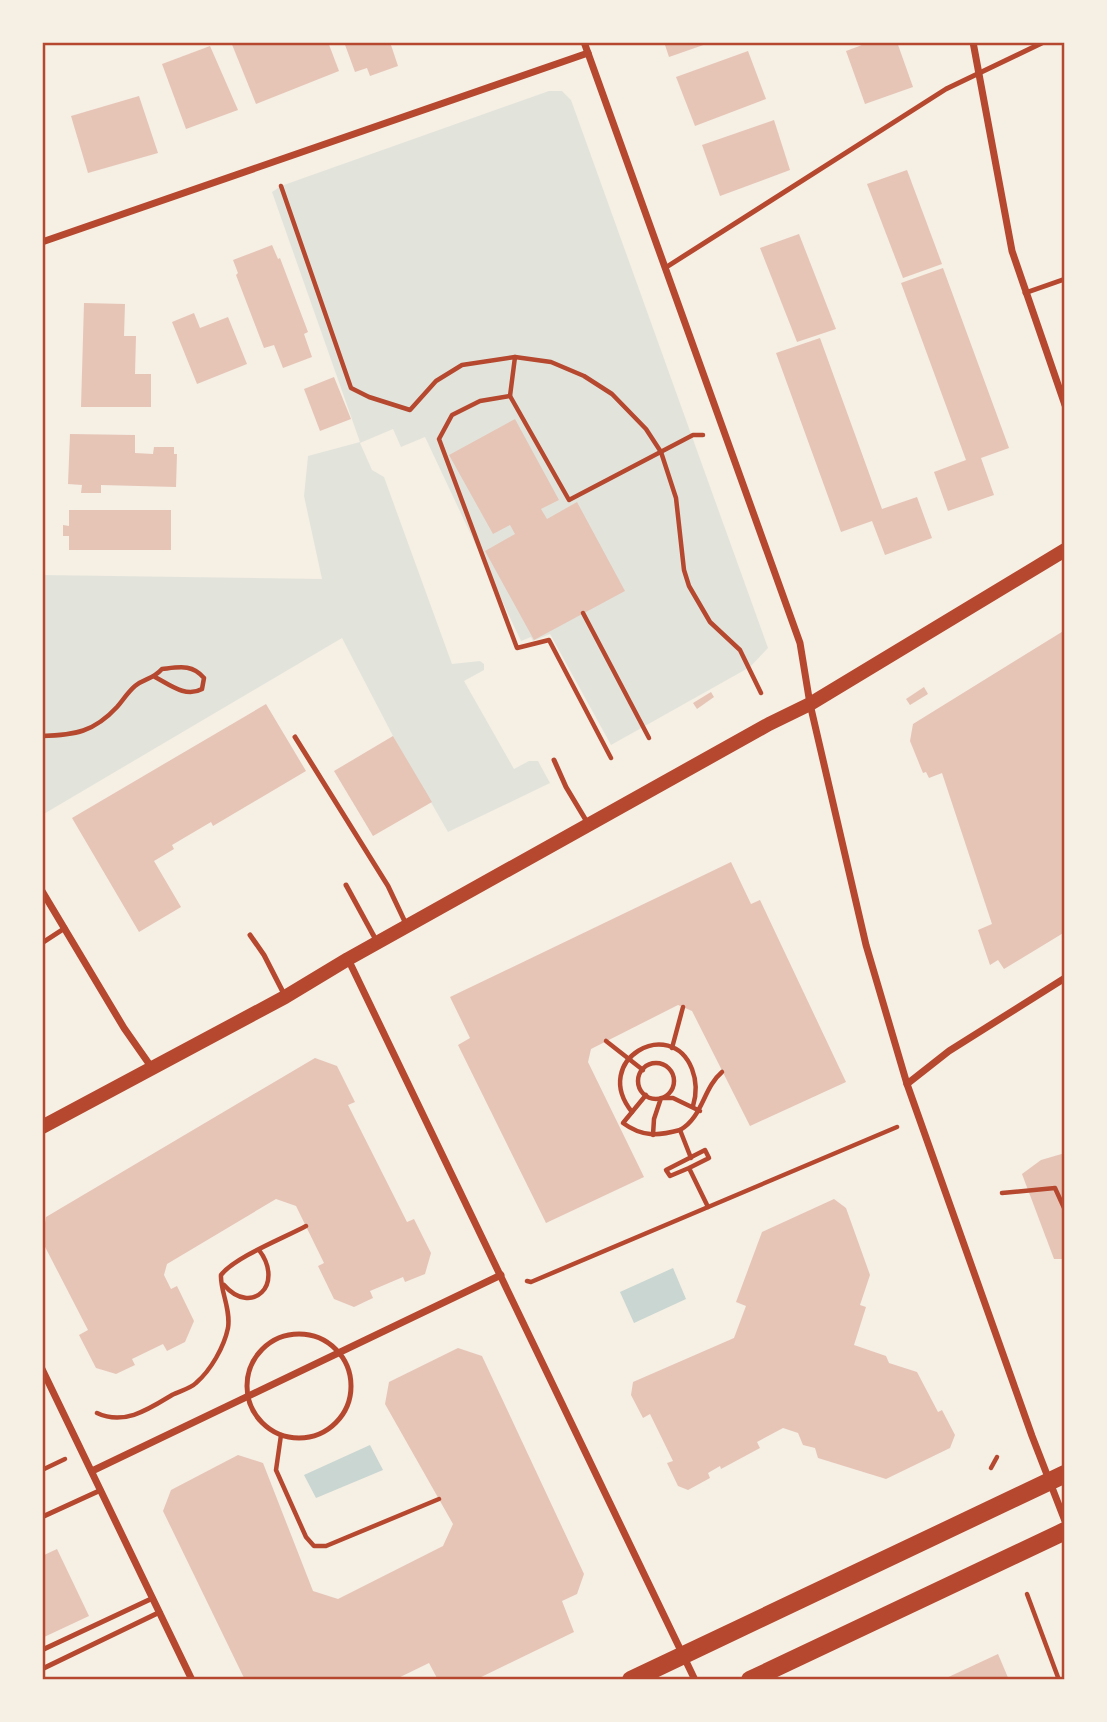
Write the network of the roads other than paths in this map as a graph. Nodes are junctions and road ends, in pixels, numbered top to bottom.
1 (584, 42) edge
2 (973, 42) edge
3 (1044, 42) edge
4 (588, 53) junction
5 (979, 72) junction
6 (42, 242) edge
7 (664, 268) junction
8 (1065, 279) edge
9 (1026, 293) junction
10 (1065, 405) edge
11 (1065, 550) edge
12 (810, 704) junction
13 (295, 737) dead end
14 (554, 760) dead end
15 (589, 826) junction
16 (346, 885) dead end
17 (42, 891) edge
18 (407, 927) junction
19 (65, 928) junction
20 (250, 935) dead end
21 (42, 943) edge
22 (378, 943) junction
23 (348, 959) junction
24 (1065, 978) edge
25 (285, 997) junction
26 (152, 1068) junction
27 (907, 1084) junction
28 (42, 1126) edge
29 (501, 1275) junction
30 (339, 1353) junction
31 (42, 1369) edge
32 (248, 1396) junction
33 (92, 1471) junction
34 (1057, 1477) edge
35 (101, 1490) junction
36 (42, 1517) edge
37 (1065, 1521) edge
38 (1065, 1531) edge
39 (153, 1598) junction
40 (160, 1612) junction
41 (42, 1650) edge
42 (682, 1656) junction
43 (42, 1668) edge
44 (192, 1680) edge
45 (631, 1680) edge
46 (695, 1680) edge
47 (750, 1680) edge

1 - 4 street
2 - 5 street
3 - 5 lane
4 - 6 street
4 - 7 street
5 - 7 lane
5 - 9 street
7 - 12 street
8 - 9 lane
9 - 10 street
11 - 12 main road
12 - 15 main road
12 - 27 street
13 - 18 lane
14 - 15 lane
15 - 18 main road
16 - 22 lane
17 - 19 street
18 - 22 main road
19 - 21 lane
19 - 26 street
20 - 25 lane
22 - 23 main road
23 - 25 main road
23 - 29 street
24 - 27 street
25 - 26 main road
26 - 28 main road
27 - 34 street
29 - 30 street
29 - 42 street
30 - 32 street
30 - 32 lane
30 - 32 lane
31 - 33 street
32 - 33 street
33 - 35 street
34 - 37 street
34 - 42 main road
35 - 36 lane
35 - 39 street
38 - 47 main road
39 - 40 street
39 - 41 lane
40 - 43 lane
40 - 44 street
42 - 45 main road
42 - 46 street

